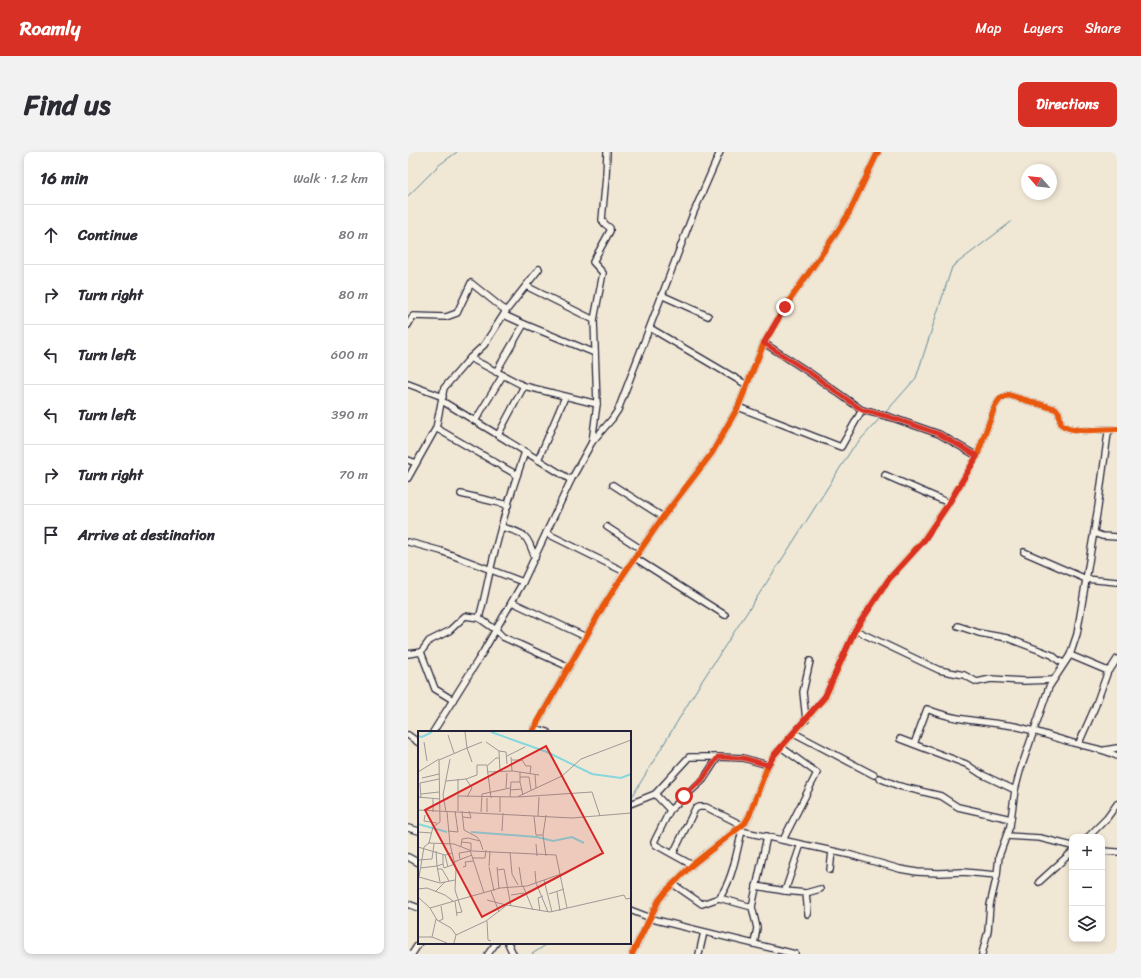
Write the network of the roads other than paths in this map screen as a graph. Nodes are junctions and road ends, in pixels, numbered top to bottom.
1 (606, 152) edge
2 (720, 152) edge
3 (878, 152) edge
4 (539, 269) dead end
5 (526, 286) junction
6 (662, 295) junction
7 (505, 313) junction
8 (708, 316) dead end
9 (594, 320) junction
10 (524, 324) junction
11 (408, 325) edge
12 (650, 328) junction
13 (764, 343) junction
14 (595, 353) junction
15 (470, 358) junction
16 (496, 372) junction
17 (503, 375) junction
18 (408, 384) edge
19 (747, 385) junction
20 (524, 386) junction
21 (565, 396) junction
22 (442, 398) junction
23 (596, 404) junction
24 (738, 407) junction
25 (862, 410) junction
26 (475, 421) junction
27 (436, 428) junction
28 (1114, 430) edge
29 (498, 435) junction
30 (592, 442) junction
31 (524, 452) junction
32 (977, 456) junction
33 (408, 460) edge
34 (538, 460) junction
35 (416, 463) junction
36 (517, 475) junction
37 (885, 475) dead end
38 (408, 478) edge
39 (571, 480) junction
40 (613, 485) dead end
41 (461, 494) dead end
42 (949, 503) junction
43 (508, 505) junction
44 (663, 517) junction
45 (501, 527) junction
46 (607, 527) dead end
47 (546, 533) junction
48 (1094, 533) junction
49 (1117, 537) edge
50 (408, 542) edge
51 (640, 549) junction
52 (1024, 552) dead end
53 (535, 558) junction
54 (635, 558) junction
55 (490, 568) junction
56 (625, 572) junction
57 (1086, 580) junction
58 (523, 582) junction
59 (1117, 582) edge
60 (512, 602) junction
61 (726, 615) dead end
62 (479, 618) junction
63 (958, 626) dead end
64 (496, 630) junction
65 (855, 630) junction
66 (586, 637) junction
67 (422, 652) junction
68 (408, 654) edge
69 (1070, 655) junction
70 (1117, 659) edge
71 (810, 661) dead end
72 (1064, 663) junction
73 (569, 667) junction
74 (1108, 671) junction
75 (1053, 680) junction
76 (453, 700) junction
77 (806, 720) junction
78 (533, 730) edge
79 (434, 731) edge
80 (1033, 731) junction
81 (794, 732) junction
82 (408, 735) edge
83 (900, 739) dead end
84 (418, 741) edge
85 (1079, 743) junction
86 (914, 744) junction
87 (781, 747) junction
88 (1117, 748) edge
89 (1105, 750) junction
90 (1117, 756) edge
91 (718, 757) junction
92 (768, 765) junction
93 (874, 775) dead end
94 (879, 778) dead end
95 (1015, 790) junction
96 (655, 794) junction
97 (632, 804) edge
98 (1117, 804) edge
99 (670, 810) junction
100 (1011, 819) junction
101 (408, 828) edge
102 (740, 828) junction
103 (418, 831) edge
104 (1091, 834) edge
105 (766, 836) junction
106 (1007, 836) junction
107 (783, 840) junction
108 (801, 844) junction
109 (1069, 845) edge
110 (832, 851) junction
111 (1105, 851) edge
112 (1117, 852) edge
113 (673, 854) junction
114 (1069, 855) edge
115 (408, 857) edge
116 (418, 862) edge
117 (692, 865) junction
118 (830, 870) dead end
119 (997, 875) junction
120 (1040, 882) dead end
121 (673, 884) junction
122 (756, 886) junction
123 (820, 889) dead end
124 (785, 891) junction
125 (806, 893) junction
126 (719, 898) junction
127 (408, 904) edge
128 (752, 907) junction
129 (418, 908) edge
130 (631, 910) edge
131 (808, 914) dead end
132 (651, 918) junction
133 (704, 932) junction
134 (418, 944) edge
135 (495, 944) edge
136 (508, 944) edge
137 (754, 944) junction
138 (769, 947) junction
139 (408, 952) edge
140 (412, 954) edge
141 (488, 954) edge
142 (513, 954) edge
143 (632, 954) edge
144 (699, 954) edge
145 (768, 954) edge
146 (795, 954) edge
147 (982, 954) edge

1 - 9 street
2 - 6 street
3 - 13 street
4 - 5 street
5 - 7 street
5 - 9 street
6 - 8 street
6 - 12 street
7 - 10 street
7 - 11 street
7 - 15 street
9 - 14 street
10 - 14 street
10 - 16 street
12 - 19 street
12 - 30 street
13 - 19 street
13 - 25 street
14 - 23 street
15 - 16 street
15 - 22 street
16 - 17 street
17 - 20 street
17 - 26 street
18 - 22 street
19 - 24 street
20 - 21 street
20 - 29 street
21 - 23 street
21 - 34 street
22 - 26 street
22 - 27 street
23 - 30 street
24 - 25 street
24 - 44 street
25 - 32 street
26 - 29 street
27 - 35 street
27 - 36 street
28 - 32 street
28 - 48 street
29 - 31 street
30 - 39 street
31 - 34 street
31 - 36 street
32 - 42 street
33 - 35 street
34 - 39 street
35 - 38 street
36 - 43 street
37 - 42 street
39 - 47 street
40 - 44 street
41 - 43 street
42 - 65 street
43 - 45 street
44 - 51 street
45 - 53 street
45 - 55 street
46 - 51 street
47 - 53 street
47 - 56 street
48 - 49 street
48 - 57 street
50 - 55 street
51 - 54 street
52 - 57 street
53 - 58 street
54 - 56 street
54 - 61 street
55 - 58 street
55 - 62 street
56 - 66 street
57 - 59 street
57 - 69 street
58 - 60 street
60 - 64 street
60 - 66 street
62 - 64 street
62 - 67 street
63 - 72 street
64 - 73 street
64 - 76 street
65 - 75 street
65 - 77 street
66 - 73 street
67 - 68 street
67 - 76 street
69 - 72 street
69 - 74 street
70 - 74 street
71 - 77 street
72 - 75 street
73 - 78 street
74 - 85 street
75 - 80 street
76 - 79 street
77 - 81 street
80 - 85 street
80 - 86 street
80 - 95 street
81 - 87 street
81 - 93 street
82 - 84 street
83 - 86 street
85 - 89 street
86 - 95 street
87 - 92 street
87 - 107 street
88 - 89 street
89 - 90 street
91 - 92 street
91 - 96 street
91 - 99 street
92 - 102 street
94 - 100 street
95 - 100 street
96 - 97 street
96 - 99 street
98 - 104 street
99 - 113 street
100 - 106 street
101 - 103 street
102 - 105 street
102 - 113 street
102 - 117 street
102 - 126 street
105 - 107 street
105 - 122 street
106 - 109 street
106 - 119 street
107 - 108 street
108 - 110 street
108 - 124 street
110 - 118 street
110 - 119 street
111 - 112 street
113 - 117 street
114 - 120 street
115 - 116 street
117 - 121 street
119 - 147 street
121 - 126 street
121 - 132 street
122 - 124 street
122 - 128 street
123 - 125 street
124 - 125 street
125 - 131 street
126 - 128 street
127 - 129 street
128 - 137 street
130 - 132 street
132 - 133 street
132 - 143 street
133 - 137 street
133 - 144 street
134 - 140 street
135 - 141 street
136 - 142 street
137 - 138 street
138 - 145 street
138 - 146 street
139 - 140 street

